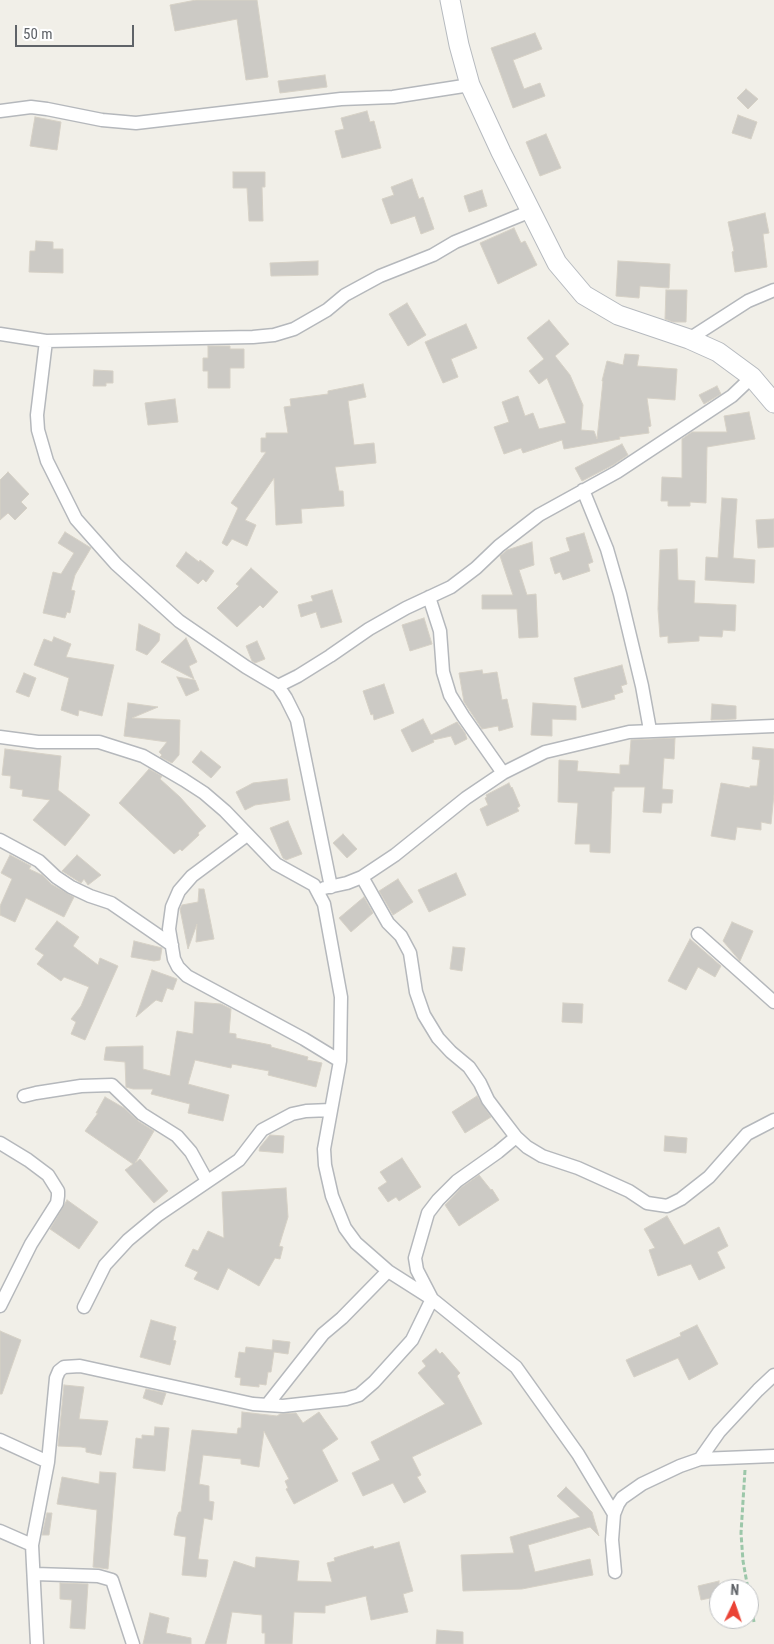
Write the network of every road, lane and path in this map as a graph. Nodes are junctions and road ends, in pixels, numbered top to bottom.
1 (450, 0) edge
2 (470, 85) junction
3 (0, 112) edge
4 (531, 211) junction
5 (774, 290) edge
6 (0, 334) edge
7 (689, 339) junction
8 (46, 340) junction
9 (752, 377) junction
10 (774, 403) edge
11 (582, 490) junction
12 (429, 597) junction
13 (278, 686) junction
14 (774, 726) edge
15 (650, 730) junction
16 (0, 737) edge
17 (503, 773) junction
18 (247, 835) junction
19 (0, 840) edge
20 (362, 876) junction
21 (331, 887) junction
22 (317, 889) junction
23 (698, 934) dead end
24 (172, 945) junction
25 (774, 1002) edge
26 (340, 1061) junction
27 (24, 1096) dead end
28 (331, 1110) junction
29 (774, 1120) edge
30 (516, 1137) junction
31 (0, 1143) edge
32 (207, 1181) junction
33 (388, 1271) junction
34 (432, 1299) junction
35 (0, 1306) edge
36 (84, 1307) dead end
37 (774, 1375) edge
38 (267, 1405) junction
39 (0, 1440) edge
40 (774, 1456) edge
41 (746, 1457) junction
42 (700, 1459) junction
43 (48, 1462) junction
44 (614, 1514) junction
45 (0, 1531) edge
46 (32, 1545) junction
47 (615, 1572) dead end
48 (34, 1574) junction
49 (746, 1579) edge
50 (37, 1644) edge
51 (133, 1644) edge

1 - 2 street
2 - 3 street
2 - 4 street
4 - 7 street
4 - 8 street
5 - 7 street
6 - 8 street
7 - 9 street
8 - 13 street
9 - 10 street
9 - 11 street
11 - 12 street
11 - 15 street
12 - 13 street
12 - 17 street
13 - 21 street
14 - 15 street
15 - 17 street
16 - 18 street
17 - 20 street
18 - 22 street
18 - 24 street
19 - 24 street
20 - 21 street
20 - 30 street
21 - 22 street
22 - 26 street
23 - 25 street
24 - 26 street
26 - 28 street
27 - 32 street
28 - 32 street
28 - 33 street
29 - 30 street
30 - 34 street
31 - 35 street
32 - 36 street
33 - 34 street
33 - 38 street
34 - 38 street
34 - 44 street
37 - 42 street
38 - 43 street
39 - 43 street
40 - 41 street
41 - 42 street
41 - 49 path
42 - 44 street
43 - 46 street
44 - 47 street
45 - 46 street
46 - 48 street
48 - 50 street
48 - 51 street

